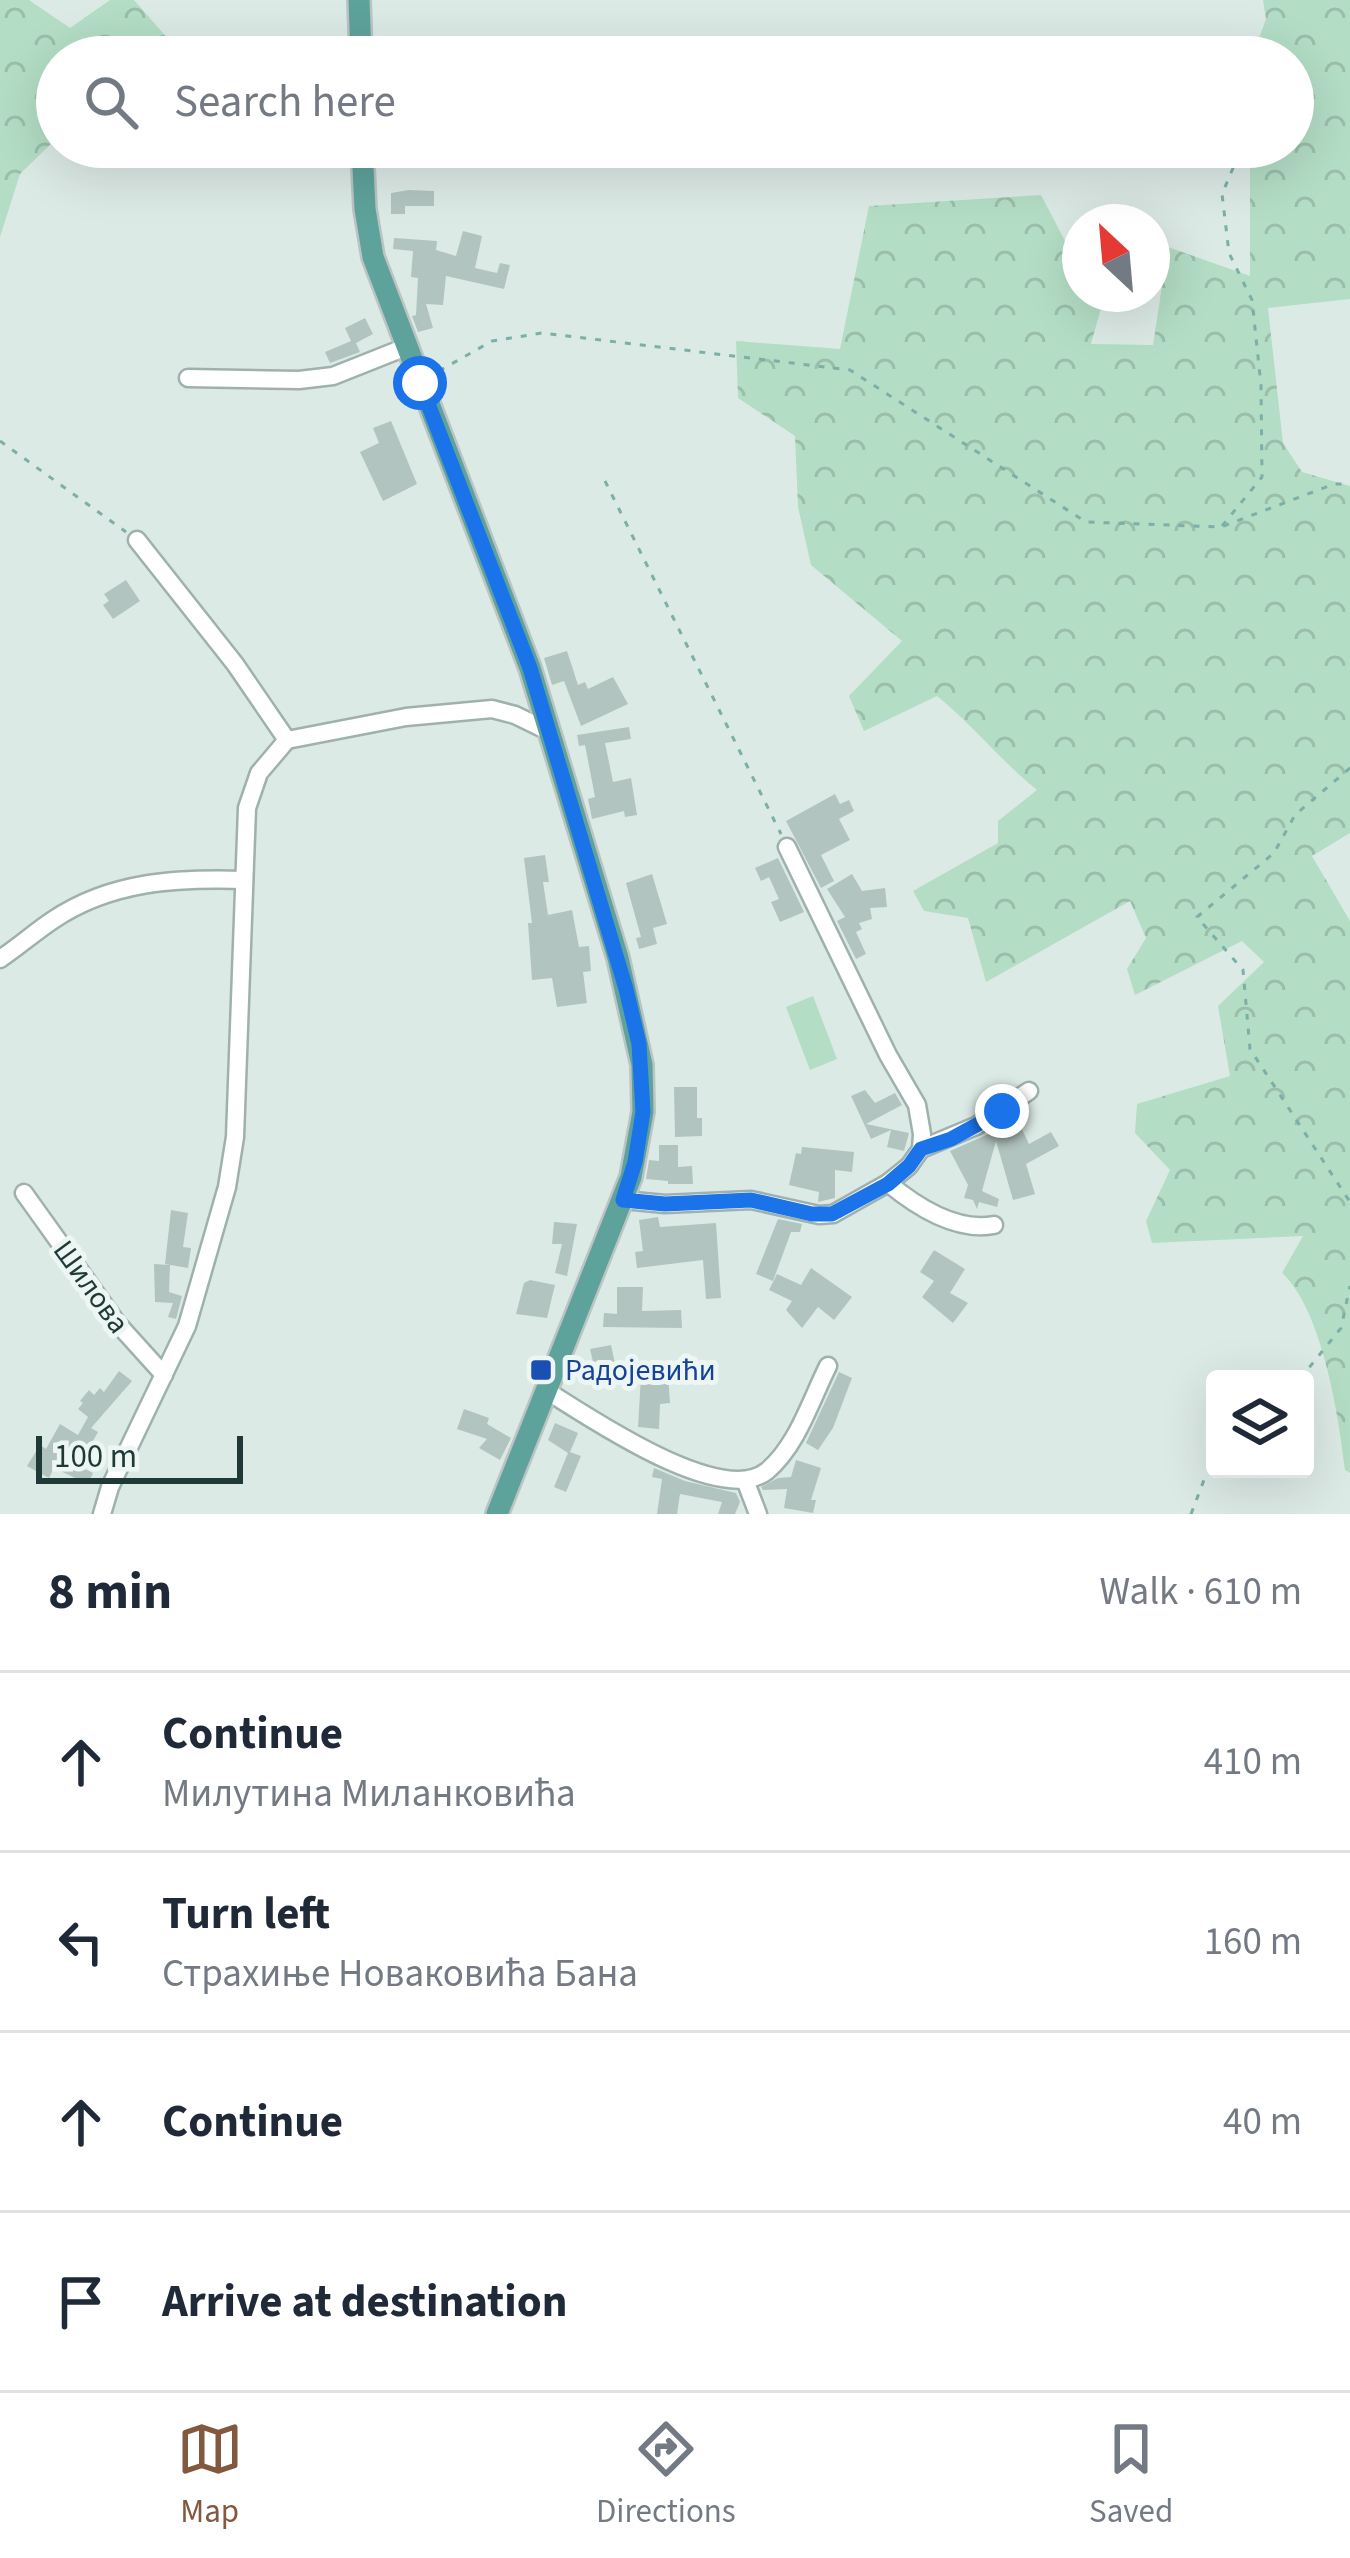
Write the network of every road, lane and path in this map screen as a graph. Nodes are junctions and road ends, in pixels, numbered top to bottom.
1 (359, 0) edge
2 (360, 36) edge
3 (364, 168) edge
4 (1233, 168) edge
5 (406, 347) junction
6 (188, 378) dead end
7 (420, 383) junction
8 (0, 441) edge
9 (605, 481) dead end
10 (1350, 484) edge
11 (1221, 527) junction
12 (137, 540) joint
13 (550, 732) junction
14 (286, 740) junction
15 (1350, 768) edge
16 (787, 847) joint
17 (244, 880) junction
18 (0, 959) edge
19 (1029, 1091) dead end
20 (921, 1149) junction
21 (888, 1184) junction
22 (24, 1193) dead end
23 (623, 1200) junction
24 (1350, 1202) edge
25 (994, 1225) dead end
26 (1350, 1286) edge
27 (828, 1366) dead end
28 (1307, 1370) edge
29 (164, 1375) junction
30 (548, 1391) junction
31 (1206, 1478) edge
32 (745, 1480) junction
33 (102, 1514) edge
34 (497, 1514) edge
35 (758, 1514) edge
36 (1191, 1514) edge

1 - 2 main road
3 - 5 main road
4 - 11 path
5 - 6 street
5 - 7 main road
7 - 11 path
7 - 13 main road
8 - 12 path
9 - 16 path
10 - 11 path
12 - 14 street
13 - 14 street
13 - 23 main road
14 - 17 street
15 - 24 path
16 - 20 street
17 - 18 street
17 - 29 street
19 - 20 street
20 - 21 street
21 - 23 street
21 - 25 street
22 - 29 street, Шилова
23 - 30 main road
26 - 28 path
27 - 32 street
29 - 33 street
30 - 32 street
30 - 34 main road
31 - 36 path
32 - 35 street

